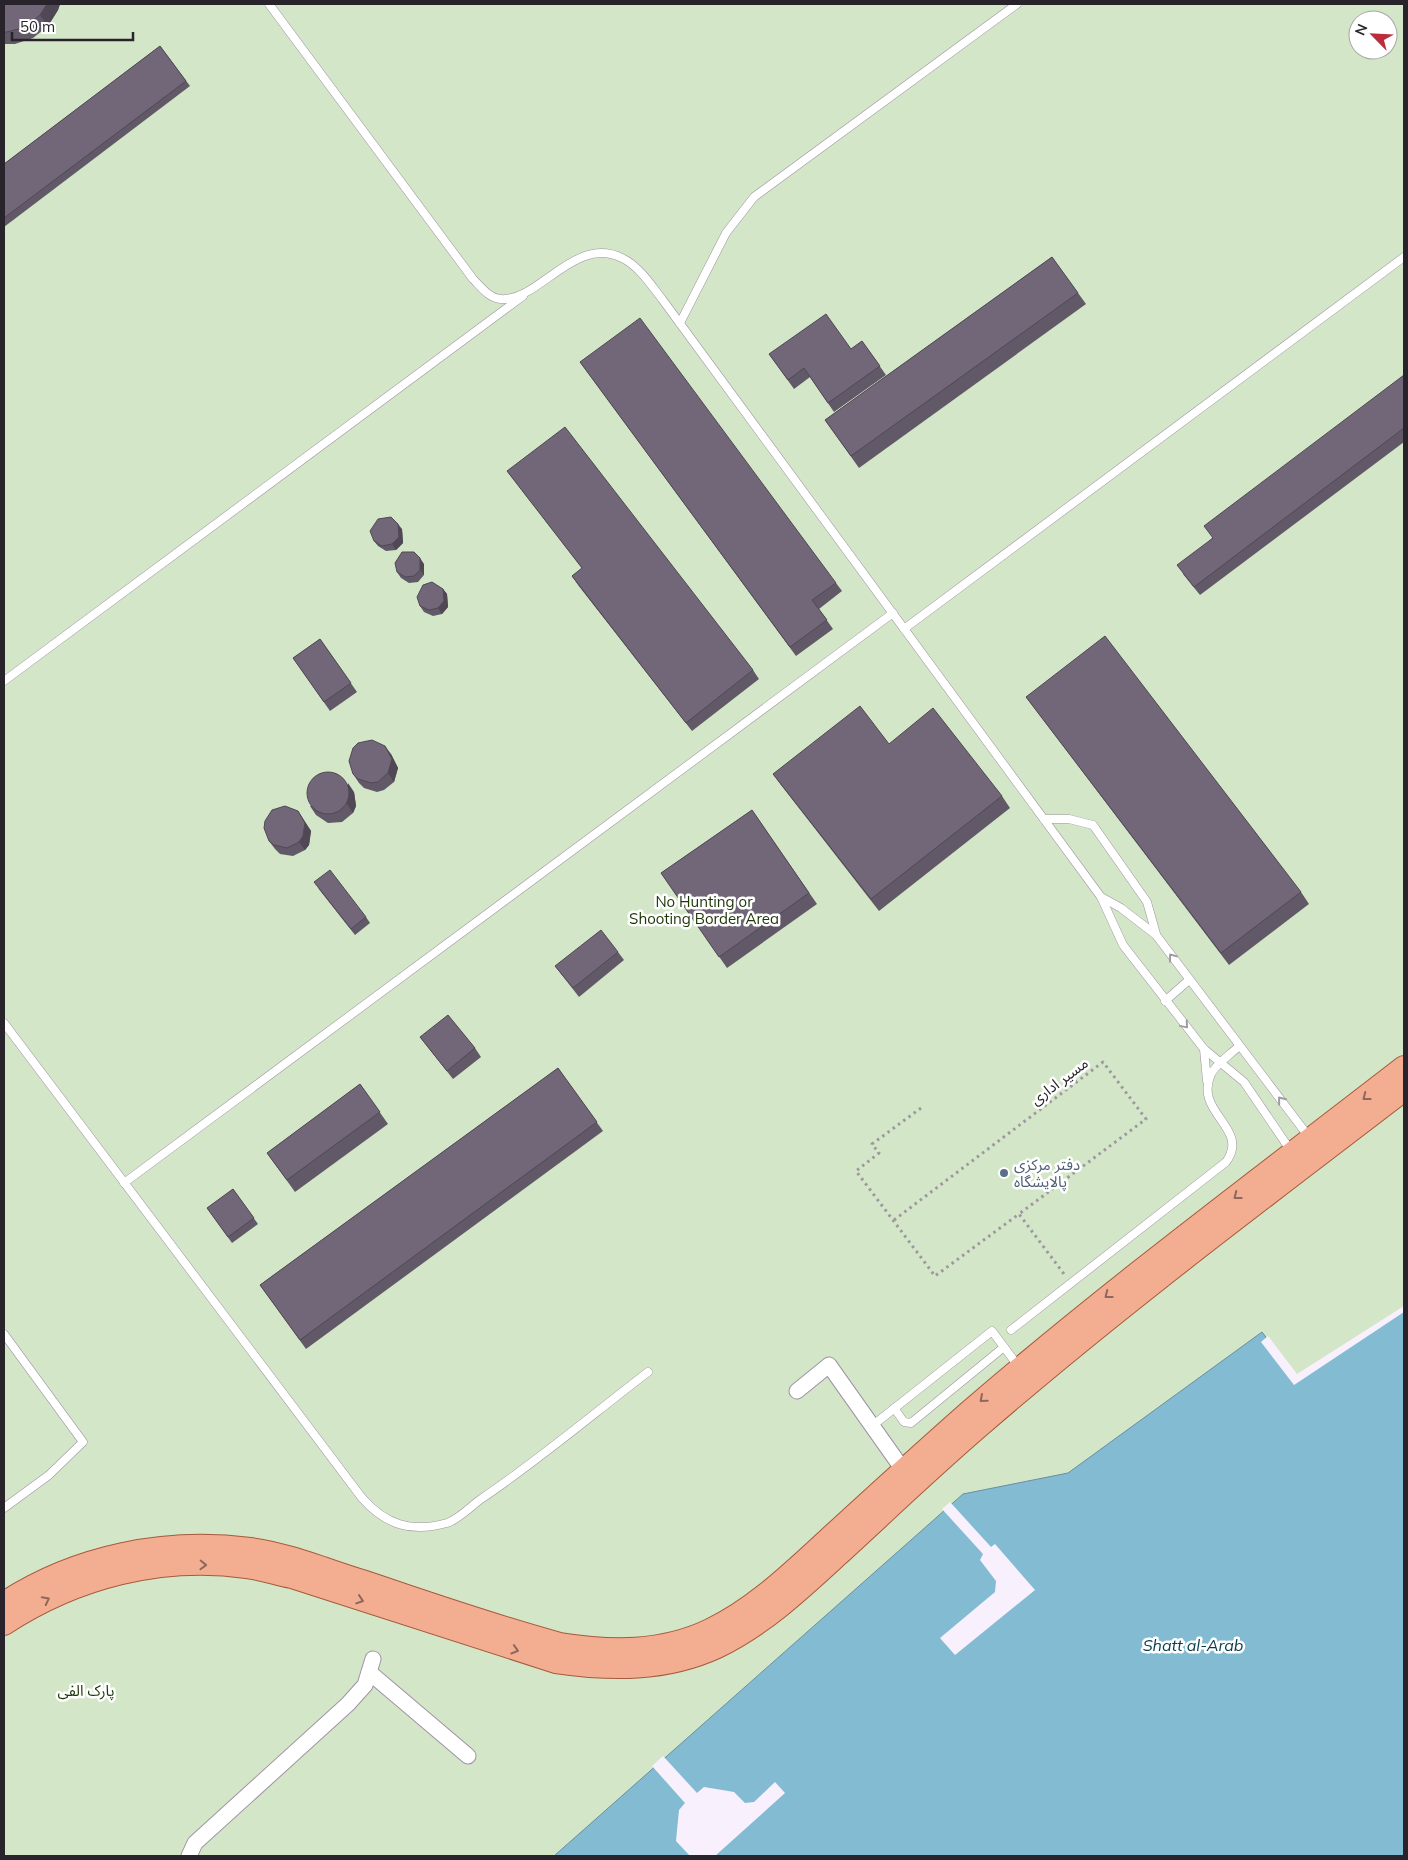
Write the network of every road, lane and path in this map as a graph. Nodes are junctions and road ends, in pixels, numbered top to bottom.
1 (269, 4) edge
2 (1017, 4) edge
3 (1404, 257) edge
4 (545, 280) junction
5 (680, 323) junction
6 (893, 613) junction
7 (904, 629) junction
8 (4, 681) edge
9 (1044, 819) junction
10 (1101, 897) junction
11 (1156, 935) junction
12 (1189, 980) junction
13 (1165, 1001) junction
14 (4, 1023) edge
15 (1239, 1046) junction
16 (1204, 1049) junction
17 (1221, 1063) junction
18 (1404, 1067) edge
19 (1208, 1085) junction
20 (1404, 1090) edge
21 (922, 1108) dead end
22 (1311, 1139) junction
23 (1292, 1154) junction
24 (124, 1183) junction
25 (1019, 1214) junction
26 (894, 1220) junction
27 (1071, 1282) junction
28 (1011, 1330) dead end
29 (4, 1334) edge
30 (1004, 1347) junction
31 (1020, 1368) junction
32 (648, 1372) dead end
33 (797, 1392) dead end
34 (894, 1408) junction
35 (872, 1426) junction
36 (904, 1471) junction
37 (4, 1508) edge
38 (4, 1603) edge
39 (4, 1624) edge
40 (468, 1756) dead end
41 (189, 1856) edge

1 - 4 lane
2 - 5 lane
3 - 7 lane
4 - 5 lane
4 - 8 lane
5 - 6 lane
6 - 7 lane
6 - 24 lane
7 - 9 lane
9 - 10 lane
9 - 11 lane
10 - 11 lane
10 - 13 lane
12 -> 11 lane
12 - 13 lane
12 - 15 lane
13 -> 16 lane
14 - 24 lane
15 - 17 lane
22 -> 15 lane
16 - 17 lane
16 - 19 lane
17 - 19 lane
17 - 23 lane
18 -> 22 main road
19 - 27 lane
39 -> 20 main road
21 - 26 path, مسیر اداری
22 - 23 main road
23 -> 31 main road
24 - 32 lane
25 - 26 path, مسیر اداری
25 - 26 path, مسیر اداری
25 - 27 path
27 - 28 lane
29 - 37 lane
30 - 31 lane
30 - 34 lane
30 - 34 lane
31 -> 36 main road
33 - 35 street
34 - 35 lane
35 - 36 street
36 - 38 main road
40 - 41 street

